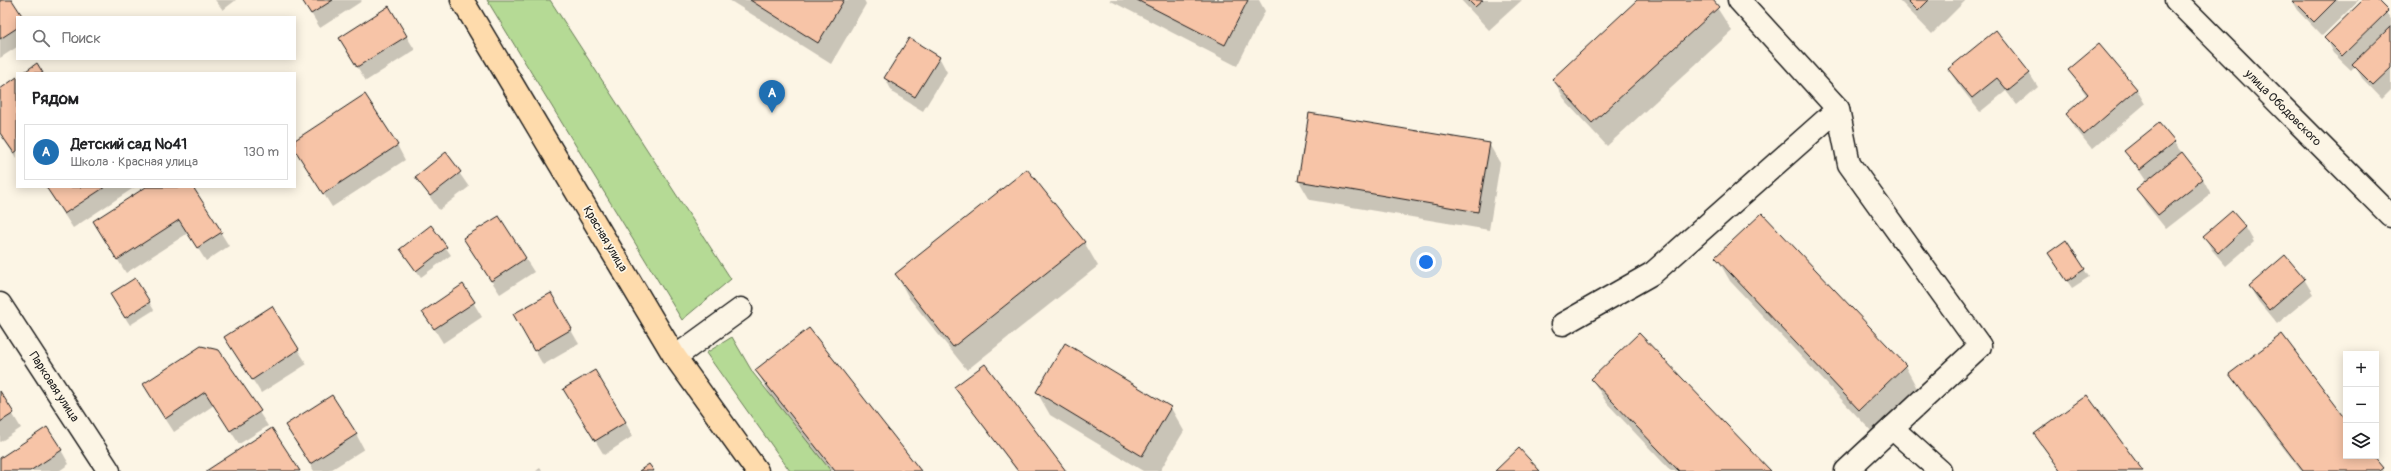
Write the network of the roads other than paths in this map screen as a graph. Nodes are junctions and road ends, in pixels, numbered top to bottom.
1 (462, 0) edge
2 (1739, 0) edge
3 (2176, 0) edge
4 (1838, 109) junction
5 (2391, 216) edge
6 (0, 304) edge
7 (741, 309) dead end
8 (1563, 324) dead end
9 (675, 357) junction
10 (1892, 428) junction
11 (109, 471) edge
12 (757, 471) edge
13 (1846, 471) edge
14 (1940, 471) edge

1 - 9 main road, Красная улица
2 - 4 street
3 - 5 street, улица Ободовского
4 - 8 street
4 - 10 street
6 - 11 street, Парковая улица
7 - 9 street
9 - 12 main road, Красная улица
10 - 13 street
10 - 14 street

